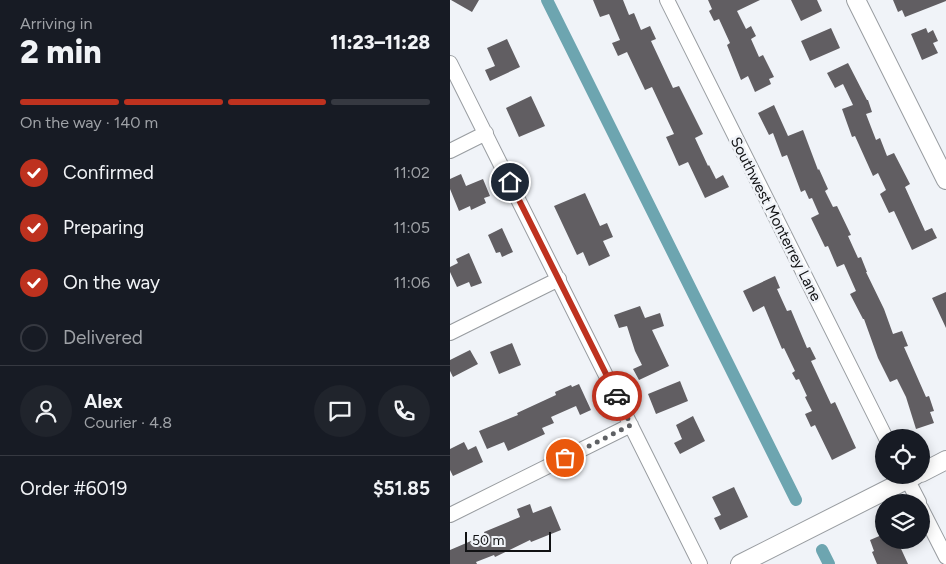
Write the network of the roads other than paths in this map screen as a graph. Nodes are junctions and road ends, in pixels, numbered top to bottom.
1 (667, 0) edge
2 (856, 0) edge
3 (450, 63) edge
4 (486, 133) junction
5 (450, 151) edge
6 (946, 180) edge
7 (559, 279) junction
8 (450, 333) edge
9 (631, 425) junction
10 (882, 429) edge
11 (946, 460) edge
12 (930, 468) edge
13 (896, 484) edge
14 (450, 515) edge
15 (930, 526) edge
16 (946, 557) edge
17 (700, 564) edge
18 (740, 564) edge

1 - 10 street, Southwest Monterrey Lane
2 - 6 street
3 - 4 street
4 - 5 street
4 - 7 street
7 - 8 street
7 - 9 street
9 - 14 street
9 - 17 street
11 - 12 street
13 - 18 street
15 - 16 street

